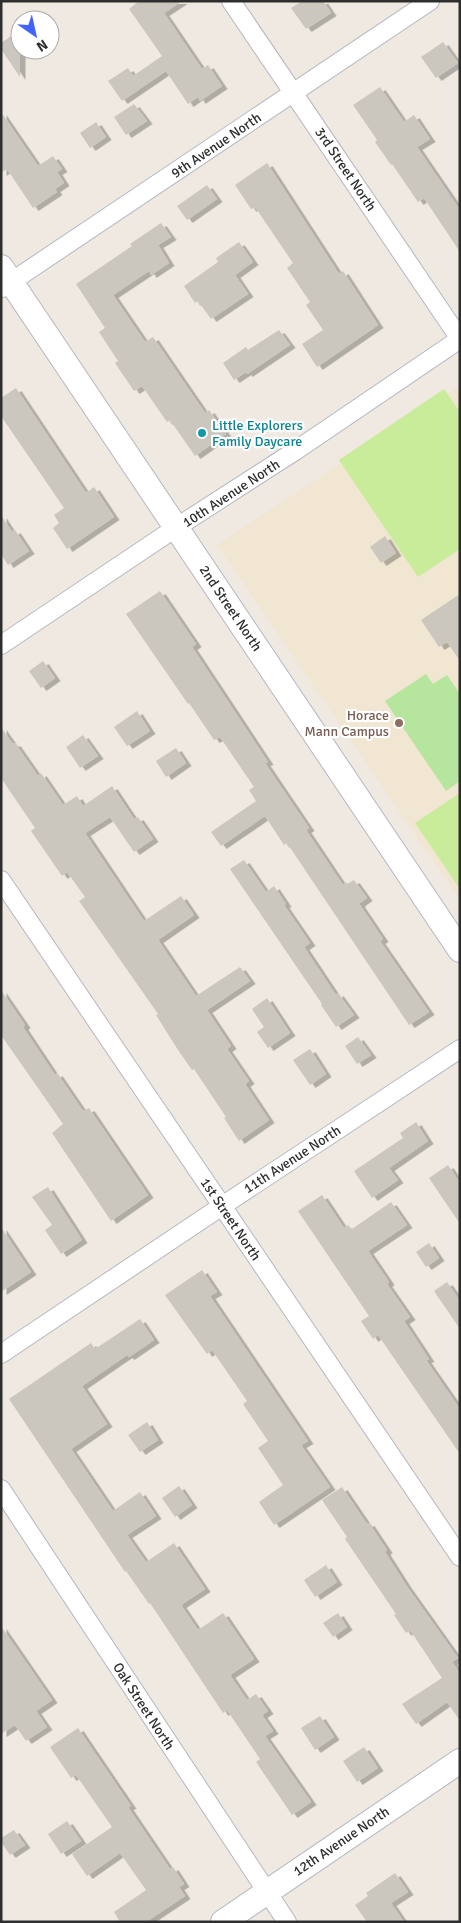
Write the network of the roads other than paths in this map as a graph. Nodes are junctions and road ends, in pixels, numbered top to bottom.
1 (231, 1) edge
2 (430, 1) edge
3 (294, 92) junction
4 (4, 279) edge
5 (460, 339) edge
6 (177, 527) junction
7 (1, 645) edge
8 (1, 880) edge
9 (460, 950) edge
10 (460, 1049) edge
11 (222, 1206) junction
12 (1, 1354) edge
13 (1, 1489) edge
14 (460, 1557) edge
15 (460, 1761) edge
16 (267, 1892) junction
17 (223, 1922) edge
18 (288, 1922) edge

1 - 3 street, 3rd Street North
2 - 3 street, 9th Avenue North
3 - 4 street, 9th Avenue North
3 - 5 street, 3rd Street North
4 - 6 street, 2nd Street North
5 - 6 street, 10th Avenue North
6 - 7 street, 10th Avenue North
6 - 9 street, 2nd Street North
8 - 11 street, 1st Street North
10 - 11 street, 11th Avenue North
11 - 12 street, 11th Avenue North
11 - 14 street, 1st Street North
13 - 16 street, Oak Street North
15 - 16 street, 12th Avenue North
16 - 17 street, 12th Avenue North
16 - 18 street, Oak Street North

